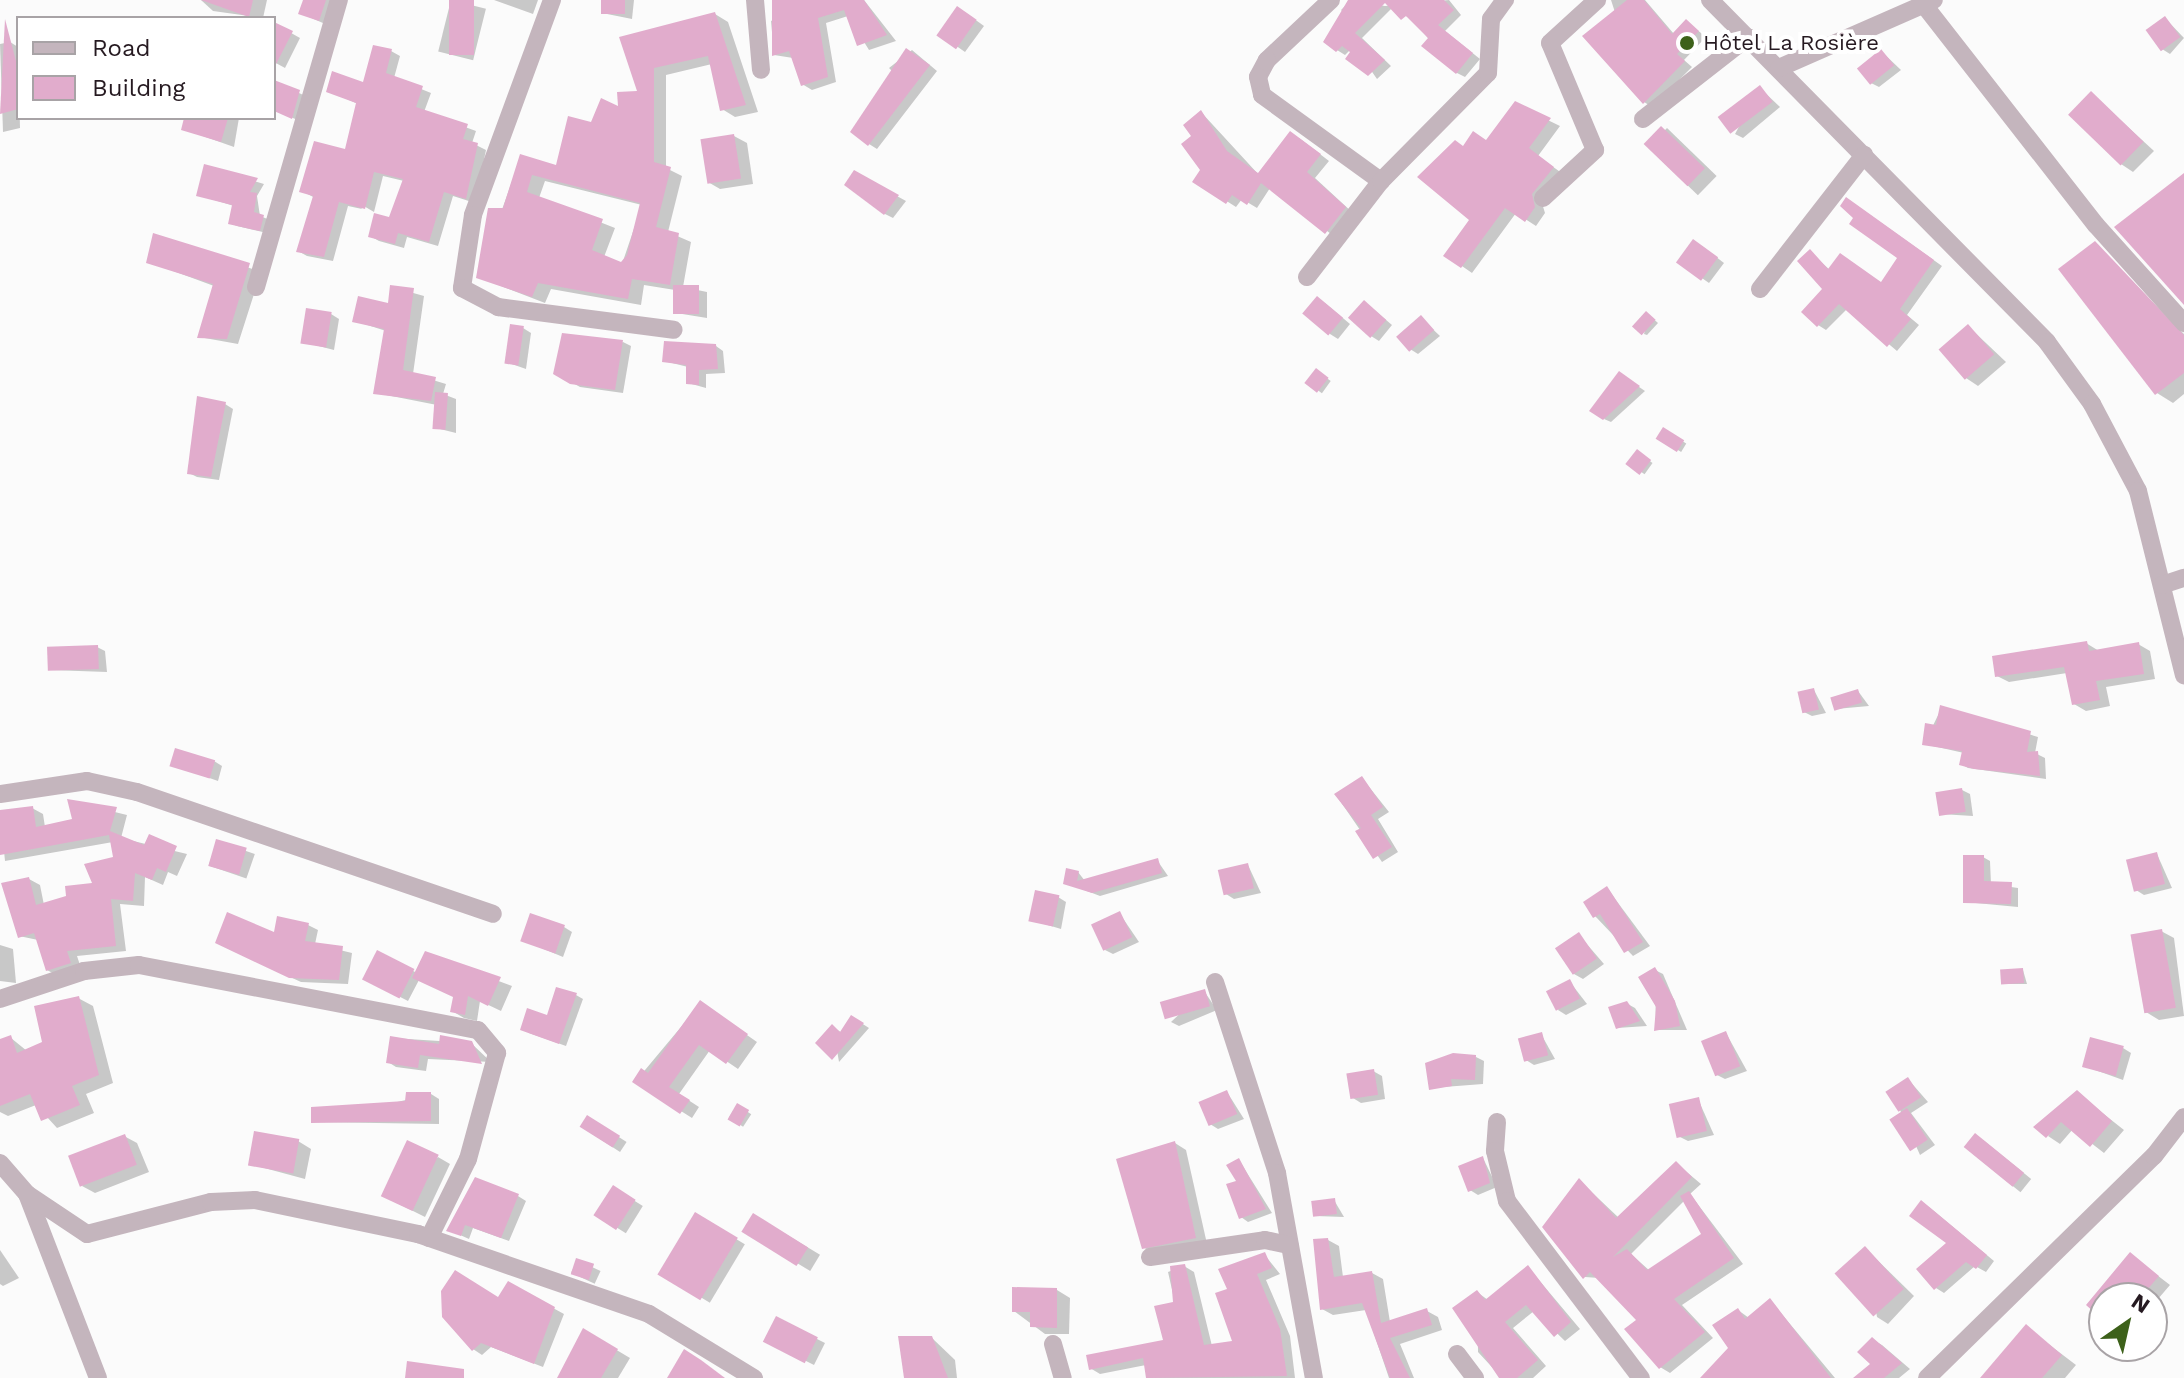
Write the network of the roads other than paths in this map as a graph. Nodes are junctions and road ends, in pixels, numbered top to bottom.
1 (339, 0) edge
2 (552, 0) edge
3 (755, 0) edge
4 (1331, 0) edge
5 (1505, 0) edge
6 (1597, 0) edge
7 (1710, 0) edge
8 (1929, 2) edge
9 (1748, 37) junction
10 (1779, 68) junction
11 (761, 70) dead end
12 (1643, 119) dead end
13 (1864, 155) junction
14 (1381, 181) junction
15 (1543, 198) dead end
16 (1307, 277) dead end
17 (256, 287) dead end
18 (1760, 289) dead end
19 (2184, 323) edge
20 (674, 330) dead end
21 (2184, 578) edge
22 (2162, 585) junction
23 (2184, 675) edge
24 (0, 794) edge
25 (493, 914) dead end
26 (1215, 982) dead end
27 (0, 999) edge
28 (2184, 1117) edge
29 (1497, 1122) dead end
30 (0, 1163) edge
31 (27, 1194) junction
32 (429, 1238) junction
33 (1289, 1245) junction
34 (1150, 1257) dead end
35 (1053, 1344) dead end
36 (1457, 1354) dead end
37 (98, 1378) edge
38 (754, 1378) edge
39 (1063, 1378) edge
40 (1314, 1378) edge
41 (1475, 1378) edge
42 (1641, 1378) edge
43 (1927, 1378) edge

1 - 17 street
2 - 20 street
3 - 11 street
4 - 14 street
5 - 14 street
6 - 15 street
7 - 9 street
8 - 10 street
8 - 19 street
9 - 10 street
9 - 12 street
10 - 13 street
13 - 18 street
13 - 22 street
14 - 16 street
21 - 22 street
22 - 23 street
24 - 25 street
26 - 33 street
27 - 32 street
28 - 43 street
29 - 42 street
30 - 31 street
31 - 32 street
31 - 37 street
32 - 38 street
33 - 34 street
33 - 40 street
35 - 39 street
36 - 41 street

